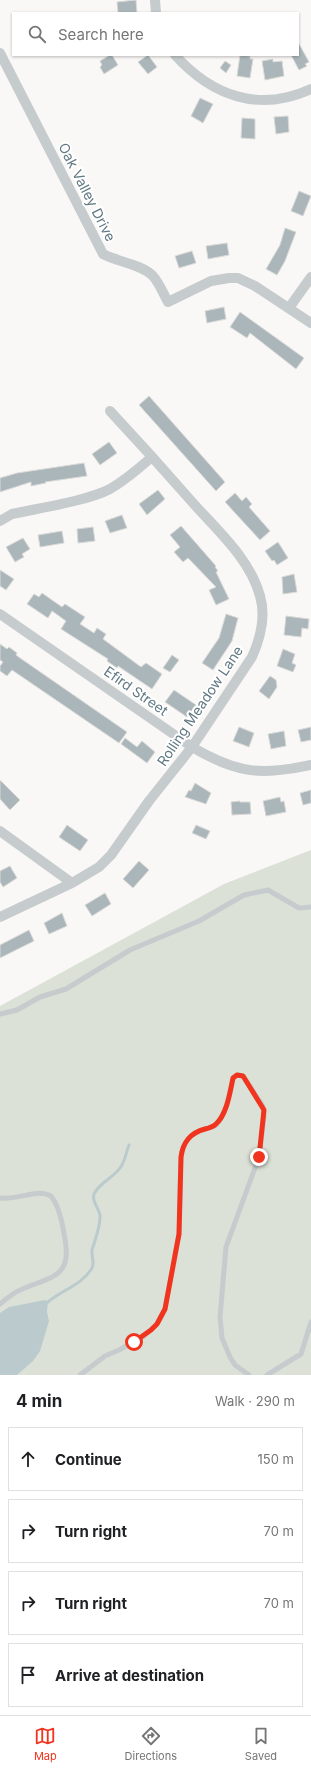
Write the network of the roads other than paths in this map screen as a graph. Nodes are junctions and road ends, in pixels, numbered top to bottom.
1 (155, 0) edge
2 (156, 12) edge
3 (0, 52) edge
4 (176, 56) edge
5 (311, 89) edge
6 (311, 277) edge
7 (289, 308) junction
8 (311, 323) edge
9 (110, 411) dead end
10 (152, 457) junction
11 (0, 521) edge
12 (0, 614) edge
13 (192, 747) junction
14 (311, 764) edge
15 (0, 831) edge
16 (72, 883) junction
17 (311, 907) edge
18 (0, 917) edge
19 (0, 1014) edge
20 (0, 1198) edge
21 (0, 1304) edge
22 (311, 1322) edge
23 (80, 1375) edge
24 (249, 1375) edge
25 (266, 1375) edge

1 - 2 street
3 - 7 street, Oak Valley Drive
4 - 5 street
6 - 7 street
7 - 8 street, Oak Valley Drive
9 - 10 street, Rolling Meadow Lane
10 - 11 street
10 - 13 street, Rolling Meadow Lane
12 - 13 street, Efird Street
13 - 14 street, Efird Street
13 - 16 street, Rolling Meadow Lane
15 - 16 street
16 - 18 street, Rolling Meadow Lane
17 - 19 lane
20 - 21 lane
22 - 25 lane
23 - 24 lane

